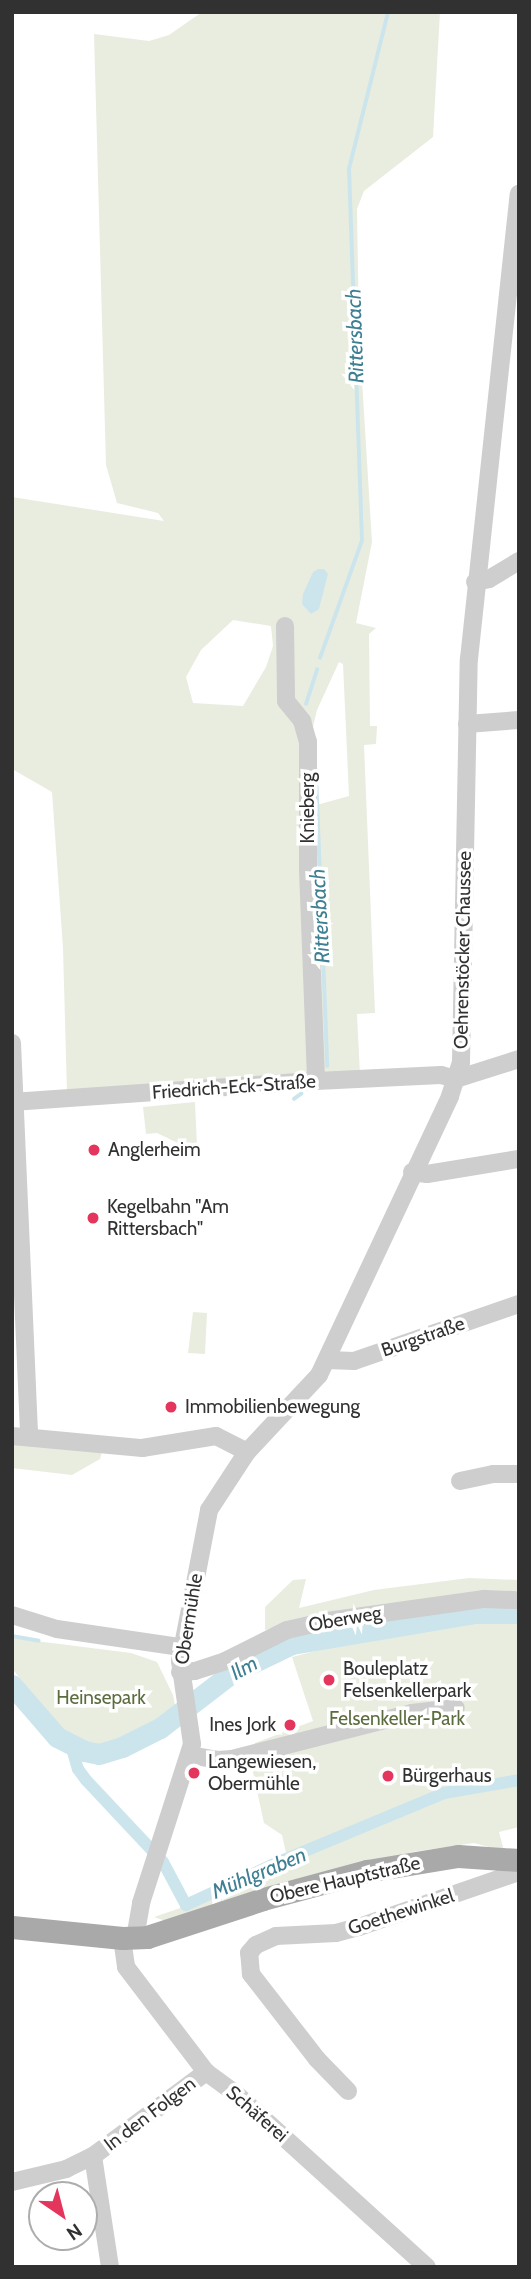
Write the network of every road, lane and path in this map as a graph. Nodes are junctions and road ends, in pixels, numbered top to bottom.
1 (519, 194) edge
2 (519, 561) edge
3 (475, 582) junction
4 (285, 626) dead end
5 (519, 720) edge
6 (467, 724) junction
7 (12, 1043) edge
8 (519, 1059) edge
9 (456, 1079) junction
10 (316, 1081) junction
11 (14, 1102) edge
12 (519, 1158) edge
13 (412, 1172) junction
14 (519, 1304) edge
15 (327, 1360) junction
16 (21, 1436) edge
17 (247, 1452) junction
18 (519, 1474) edge
19 (460, 1481) dead end
20 (223, 1486) joint
21 (519, 1600) edge
22 (12, 1615) edge
23 (181, 1647) junction
24 (180, 1672) junction
25 (456, 1708) dead end
26 (190, 1755) junction
27 (519, 1860) edge
28 (519, 1872) edge
29 (12, 1927) edge
30 (129, 1938) junction
31 (206, 2072) junction
32 (348, 2091) dead end
33 (93, 2156) junction
34 (12, 2182) edge
35 (110, 2267) edge
36 (427, 2267) edge

1 - 3 street, Oehrenstöcker Chaussee
2 - 3 street
3 - 6 street, Oehrenstöcker Chaussee
4 - 10 street, Knieberg
5 - 6 street
6 - 9 street, Oehrenstöcker Chaussee
7 - 11 street
8 - 9 street
9 - 10 street, Friedrich-Eck-Straße
9 - 13 street, Oehrenstöcker Chaussee
10 - 11 street, Friedrich-Eck-Straße
11 - 16 street
12 - 13 street
13 - 15 street, Oehrenstöcker Chaussee
14 - 15 street, Burgstraße
15 - 17 street, Oehrenstöcker Chaussee
16 - 17 street
17 - 20 street, Oehrenstöcker Chaussee
18 - 19 street
20 - 23 street, Obermühle
21 - 24 street, Oberweg
22 - 23 street
23 - 24 street, Obermühle
24 - 26 street, Obermühle
25 - 26 street
26 - 30 street, Obermühle
27 - 30 main road, Obere Hauptstraße
28 - 32 street, Goethewinkel
29 - 30 main road, Obere Hauptstraße
30 - 31 street, Schäferei
31 - 33 street, In den Folgen
31 - 36 street, Schäferei
33 - 34 street, In den Folgen
33 - 35 street, In den Folgen

